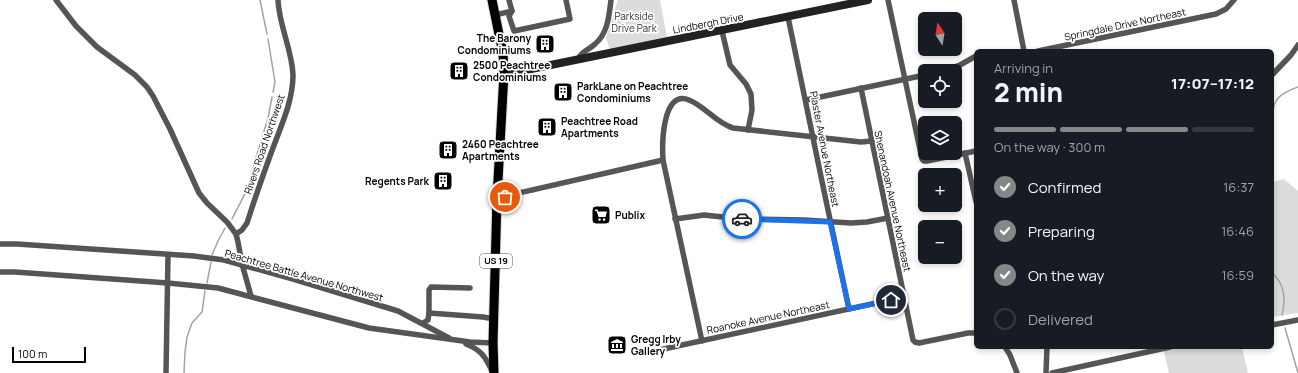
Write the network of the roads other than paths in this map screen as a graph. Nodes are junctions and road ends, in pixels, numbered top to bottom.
1 (56, 0) edge
2 (278, 0) edge
3 (492, 0) edge
4 (509, 0) edge
5 (566, 0) edge
6 (611, 0) edge
7 (868, 0) edge
8 (888, 0) edge
9 (1014, 0) edge
10 (1234, 0) edge
11 (512, 11) junction
12 (495, 15) junction
13 (788, 17) junction
14 (722, 30) junction
15 (1298, 45) edge
16 (1024, 49) edge
17 (1048, 49) edge
18 (974, 57) edge
19 (578, 59) junction
20 (962, 64) edge
21 (504, 73) junction
22 (1274, 73) edge
23 (918, 76) edge
24 (904, 79) junction
25 (861, 88) junction
26 (806, 100) junction
27 (748, 130) junction
28 (813, 137) junction
29 (872, 141) junction
30 (974, 151) edge
31 (966, 153) junction
32 (663, 160) junction
33 (974, 192) edge
34 (497, 198) junction
35 (888, 218) junction
36 (675, 219) junction
37 (830, 222) junction
38 (236, 234) junction
39 (0, 244) edge
40 (168, 254) junction
41 (242, 264) junction
42 (0, 272) edge
43 (168, 283) junction
44 (470, 288) dead end
45 (251, 296) junction
46 (904, 298) junction
47 (849, 309) junction
48 (430, 313) junction
49 (494, 319) junction
50 (1298, 320) edge
51 (424, 324) junction
52 (1274, 325) edge
53 (974, 333) edge
54 (452, 340) junction
55 (460, 341) junction
56 (702, 341) junction
57 (493, 343) junction
58 (1006, 349) edge
59 (1047, 349) edge
60 (1160, 349) edge
61 (659, 350) dead end
62 (166, 373) edge
63 (493, 373) edge
64 (1017, 373) edge
65 (1046, 373) edge
66 (1052, 373) edge

1 - 38 street
2 - 38 street, Rivers Road Northwest
3 - 12 highway, US 19
4 - 11 street
5 - 11 street
6 - 19 street
7 - 13 main road, Lindbergh Drive
8 - 24 street
9 - 16 street
10 - 17 street, Springdale Drive Northeast
11 - 12 street
12 - 21 highway, US 19
13 - 14 main road, Lindbergh Drive
13 - 26 street, Plaster Avenue Northeast
14 - 19 main road, Lindbergh Drive
14 - 27 street
15 - 22 street
18 - 20 street
19 - 21 main road, Lindbergh Drive
21 - 34 highway, US 19
23 - 24 street
24 - 25 street
24 - 31 street
25 - 26 street
25 - 29 street, Shenandoah Avenue Northeast
26 - 28 street, Plaster Avenue Northeast
27 - 28 street
27 - 32 street
28 - 29 street
28 - 37 street, Plaster Avenue Northeast
29 - 35 street, Shenandoah Avenue Northeast
30 - 31 street
31 - 33 street
32 - 34 street
32 - 36 street
34 - 49 highway, US 19
35 - 37 street
35 - 46 street, Shenandoah Avenue Northeast
36 - 37 street
36 - 56 street
37 - 47 street, Plaster Avenue Northeast
38 - 41 street
39 - 40 street, Peachtree Battle Avenue Northwest
40 - 41 street, Peachtree Battle Avenue Northwest
40 - 43 street
41 - 45 street
41 - 51 street, Peachtree Battle Avenue Northwest
42 - 43 street, Peachtree Battle Avenue Northwest
43 - 45 street, Peachtree Battle Avenue Northwest
43 - 62 street
44 - 48 street
45 - 54 street, Peachtree Battle Avenue Northwest
46 - 47 street, Roanoke Avenue Northeast
46 - 53 street, Shenandoah Avenue Northeast
47 - 56 street, Roanoke Avenue Northeast
48 - 49 street
48 - 51 street
49 - 57 highway, US 19
50 - 52 street
51 - 54 street, Peachtree Battle Avenue Northwest
54 - 55 street, Peachtree Battle Avenue Northwest
55 - 57 street, Peachtree Battle Avenue Northwest
55 - 63 street, Peachtree Battle Avenue Northwest
56 - 61 street, Roanoke Avenue Northeast
57 - 63 highway, US 19
58 - 64 street
59 - 65 street
60 - 66 street

